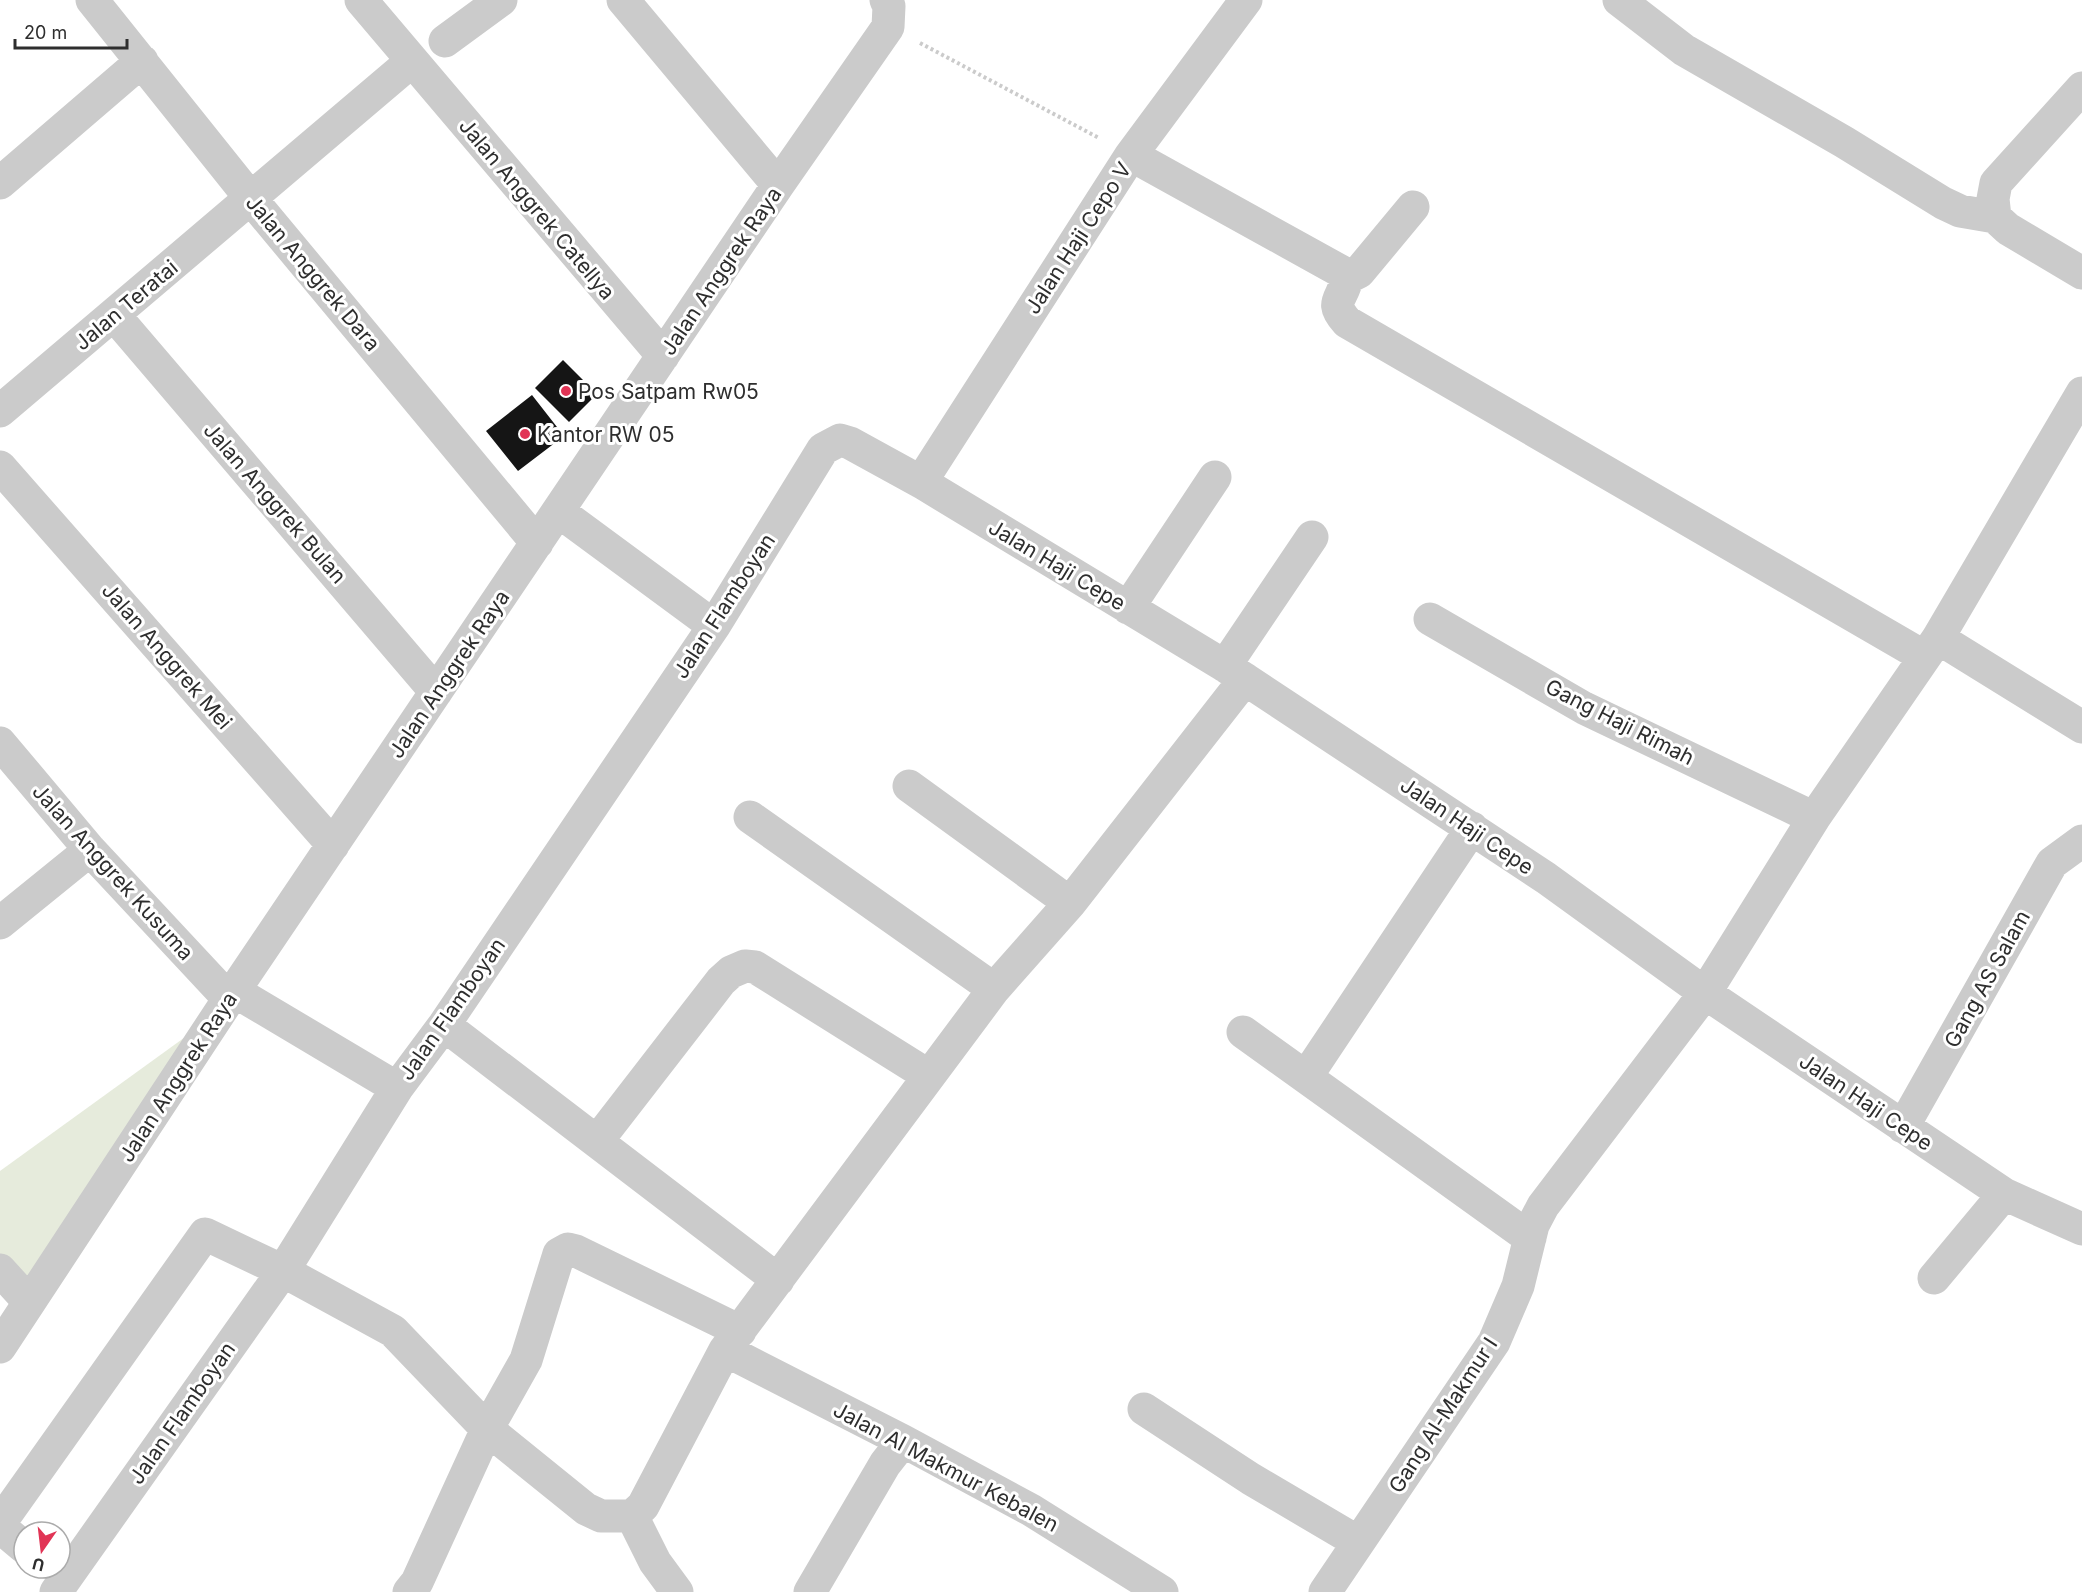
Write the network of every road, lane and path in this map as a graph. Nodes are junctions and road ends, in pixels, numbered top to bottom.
1 (92, 0) edge
2 (361, 0) edge
3 (501, 0) edge
4 (623, 0) edge
5 (1246, 0) edge
6 (1619, 0) edge
7 (887, 13) edge
8 (445, 41) dead end
9 (142, 61) junction
10 (412, 61) junction
11 (2082, 88) edge
12 (1131, 155) junction
13 (0, 183) edge
14 (778, 185) junction
15 (252, 200) junction
16 (1413, 207) dead end
17 (1995, 217) junction
18 (2082, 273) edge
19 (1347, 278) junction
20 (114, 315) junction
21 (663, 356) junction
22 (2082, 393) edge
23 (0, 411) edge
24 (840, 440) joint
25 (2071, 442) edge
26 (0, 467) edge
27 (1215, 477) dead end
28 (921, 482) junction
29 (558, 511) junction
30 (1312, 537) dead end
31 (537, 543) junction
32 (1128, 608) junction
33 (1430, 618) dead end
34 (714, 626) junction
35 (1930, 647) junction
36 (1235, 673) junction
37 (436, 692) junction
38 (2082, 727) edge
39 (0, 743) edge
40 (909, 786) dead end
41 (750, 817) dead end
42 (1814, 818) junction
43 (1472, 828) junction
44 (2082, 842) edge
45 (333, 845) junction
46 (90, 850) junction
47 (1070, 903) junction
48 (0, 922) edge
49 (994, 989) junction
50 (1705, 993) junction
51 (231, 995) junction
52 (444, 1025) junction
53 (1243, 1032) dead end
54 (928, 1076) junction
55 (1306, 1077) junction
56 (397, 1088) junction
57 (1903, 1127) junction
58 (598, 1140) junction
59 (2004, 1194) junction
60 (2082, 1229) edge
61 (1530, 1238) junction
62 (0, 1270) edge
63 (282, 1271) junction
64 (1934, 1278) dead end
65 (778, 1280) junction
66 (29, 1302) junction
67 (733, 1341) junction
68 (0, 1347) edge
69 (1144, 1409) dead end
70 (487, 1429) junction
71 (903, 1441) junction
72 (632, 1516) junction
73 (0, 1525) edge
74 (12, 1536) edge
75 (1358, 1542) junction
76 (72, 1558) edge
77 (423, 1589) edge
78 (1156, 1590) edge
79 (677, 1592) edge
80 (810, 1592) edge
81 (1325, 1592) edge

1 - 9 street, Jalan Anggrek Dara
2 - 10 street, Jalan Anggrek Catellya
3 - 8 street
4 - 14 street
5 - 12 street, Jalan Haji Cepo V
6 - 17 street
7 - 12 path
7 - 14 street, Jalan Anggrek Raya
9 - 13 street
9 - 15 street, Jalan Anggrek Dara
10 - 15 street
10 - 21 street, Jalan Anggrek Catellya
11 - 17 street
12 - 19 street
12 - 28 street, Jalan Haji Cepo V
14 - 21 street, Jalan Anggrek Raya
15 - 20 street, Jalan Teratai
15 - 31 street, Jalan Anggrek Dara
16 - 19 street
17 - 18 street
19 - 35 street
20 - 23 street, Jalan Teratai
20 - 37 street, Jalan Anggrek Bulan
21 - 29 street, Jalan Anggrek Raya
22 - 25 street, Gang Al-Makmur I
24 - 28 street, Jalan Haji Cepe
24 - 34 street, Jalan Flamboyan
25 - 35 street, Gang Al-Makmur I
26 - 45 street, Jalan Anggrek Mei
27 - 32 street
28 - 32 street, Jalan Haji Cepe
29 - 31 street, Jalan Anggrek Raya
29 - 34 street
30 - 36 street
31 - 37 street, Jalan Anggrek Raya
32 - 36 street, Jalan Haji Cepe
33 - 42 street, Gang Haji Rimah
34 - 52 street, Jalan Flamboyan
35 - 38 street
35 - 42 street, Gang Al-Makmur I
36 - 43 street, Jalan Haji Cepe
36 - 47 street
37 - 45 street, Jalan Anggrek Raya
39 - 46 street, Jalan Anggrek Kusuma
40 - 47 street
41 - 49 street
42 - 50 street, Gang Al-Makmur I
43 - 50 street, Jalan Haji Cepe
43 - 55 street
44 - 57 street, Gang AS Salam
45 - 51 street, Jalan Anggrek Raya
46 - 48 street
46 - 51 street, Jalan Anggrek Kusuma
47 - 49 street
49 - 54 street
50 - 57 street, Jalan Haji Cepe
50 - 61 street, Gang Al-Makmur I
51 - 56 street, Jalan Anggrek Kusuma
51 - 66 street, Jalan Anggrek Raya
52 - 56 street, Jalan Flamboyan
52 - 58 street
53 - 55 street
54 - 58 street
54 - 65 street
55 - 61 street
56 - 63 street, Jalan Flamboyan
57 - 59 street, Jalan Haji Cepe
58 - 65 street
59 - 60 street, Jalan Haji Cepe
59 - 64 street
61 - 75 street, Gang Al-Makmur I
62 - 66 street
63 - 70 street
63 - 73 street
63 - 76 street, Jalan Flamboyan
65 - 67 street
66 - 68 street, Jalan Anggrek Raya
67 - 70 street, Jalan Al Makmur Kebalen
67 - 71 street, Jalan Al Makmur Kebalen
67 - 72 street
69 - 75 street
70 - 72 street
70 - 77 street
71 - 78 street, Jalan Al Makmur Kebalen
71 - 80 street
72 - 79 street
73 - 74 street
75 - 81 street, Gang Al-Makmur I

